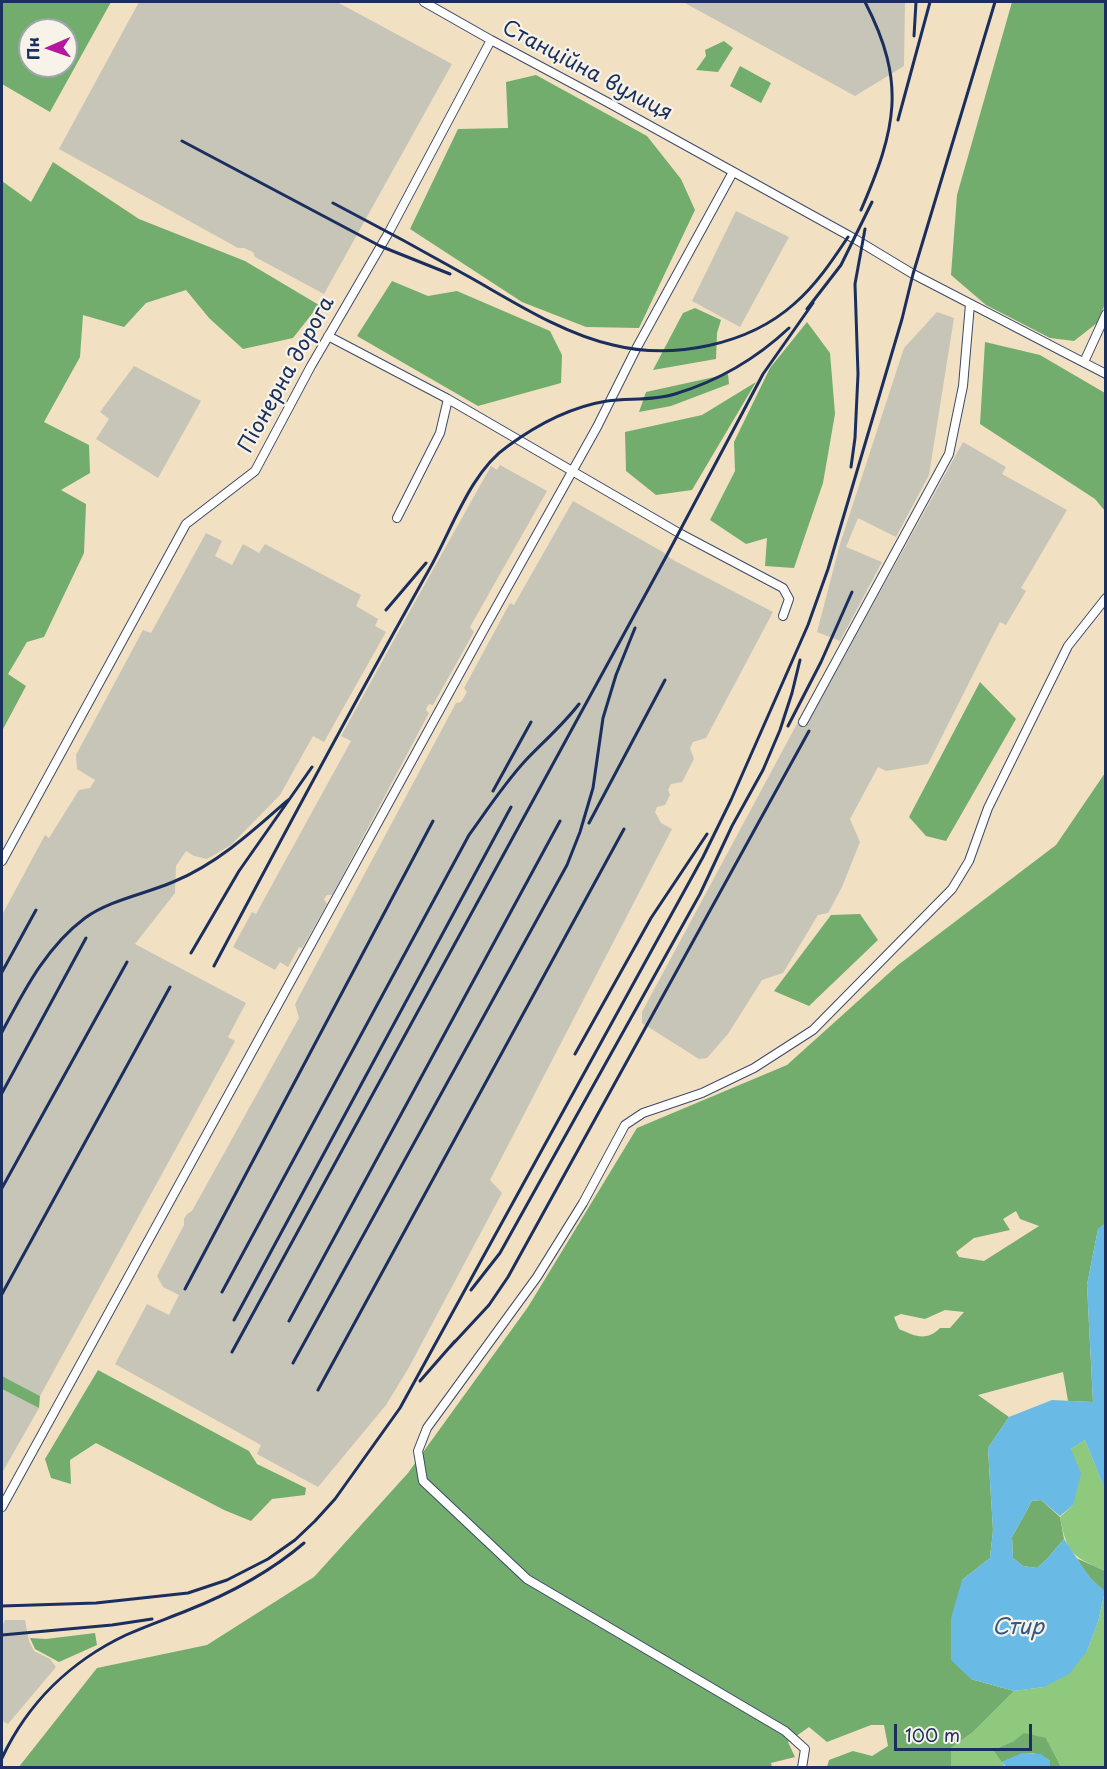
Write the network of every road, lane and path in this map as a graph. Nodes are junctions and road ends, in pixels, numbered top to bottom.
1 (424, 2) edge
2 (491, 40) junction
3 (733, 172) junction
4 (970, 304) junction
5 (1106, 314) edge
6 (328, 336) junction
7 (1084, 362) junction
8 (1106, 374) edge
9 (448, 399) junction
10 (573, 471) junction
11 (397, 518) dead end
12 (1106, 598) edge
13 (783, 616) dead end
14 (803, 722) dead end
15 (2, 861) edge
16 (2, 1507) edge
17 (802, 1767) edge

1 - 2 street, Станційна вулиця
2 - 3 street, Станційна вулиця
2 - 6 street, Піонерна дорога
3 - 4 street, Станційна вулиця
3 - 10 street
4 - 7 street, Станційна вулиця
4 - 14 street
5 - 7 street
6 - 9 street
6 - 15 street, Піонерна дорога
7 - 8 street, Станційна вулиця
9 - 10 street
9 - 11 street
10 - 13 street
10 - 16 street
12 - 17 street

